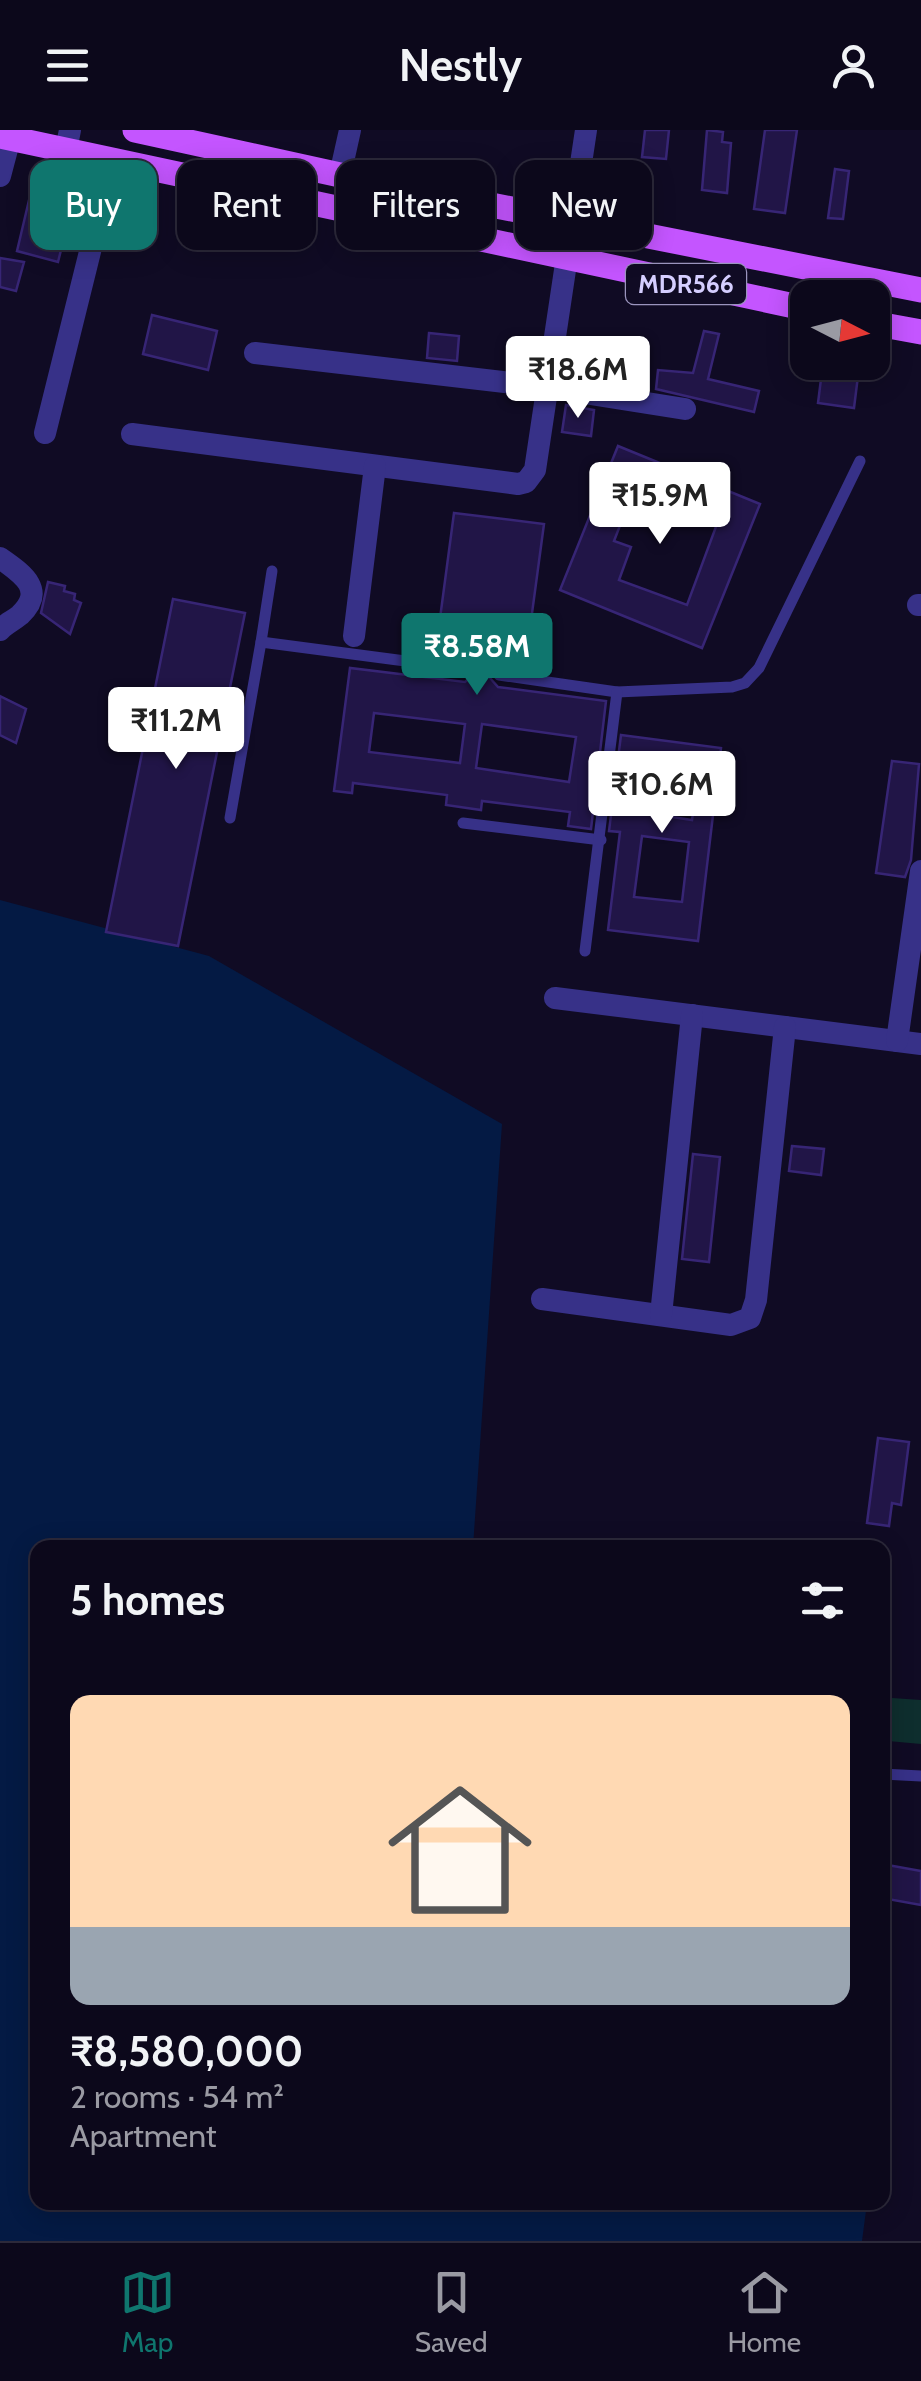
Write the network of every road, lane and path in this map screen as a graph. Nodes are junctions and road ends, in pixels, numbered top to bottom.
1 (135, 130) edge
2 (350, 130) edge
3 (586, 130) edge
4 (5, 137) edge
5 (68, 140) edge
6 (113, 159) junction
7 (343, 160) edge
8 (581, 160) edge
9 (336, 175) edge
10 (0, 176) edge
11 (652, 236) edge
12 (566, 250) edge
13 (565, 258) junction
14 (921, 290) edge
15 (790, 305) edge
16 (890, 326) edge
17 (921, 332) edge
18 (255, 353) dead end
19 (546, 387) junction
20 (685, 409) dead end
21 (45, 433) dead end
22 (132, 434) dead end
23 (860, 461) dead end
24 (375, 466) junction
25 (0, 558) edge
26 (272, 571) dead end
27 (0, 630) edge
28 (354, 636) dead end
29 (261, 642) junction
30 (466, 670) dead end
31 (499, 675) dead end
32 (617, 692) junction
33 (230, 818) dead end
34 (464, 823) dead end
35 (600, 840) junction
36 (921, 871) edge
37 (585, 951) dead end
38 (554, 998) dead end
39 (692, 1015) junction
40 (785, 1027) junction
41 (897, 1040) junction
42 (921, 1044) edge
43 (542, 1299) dead end
44 (662, 1315) junction
45 (890, 1774) edge
46 (921, 1776) edge

1 - 9 main road, MDR566
2 - 7 street
3 - 8 street
4 - 5 main road, MDR566
4 - 10 street
5 - 6 main road, MDR566
6 - 13 main road, MDR566
6 - 21 street
11 - 14 main road, MDR566
12 - 13 street
13 - 15 main road, MDR566
13 - 19 street
16 - 17 main road
18 - 19 street
19 - 20 street
19 - 24 street
22 - 24 street
23 - 32 lane
24 - 28 street
25 - 27 street
26 - 29 lane
29 - 30 lane
29 - 33 lane
31 - 32 lane
32 - 35 lane
34 - 35 lane
35 - 37 lane
36 - 41 street
38 - 39 street
39 - 40 street
39 - 44 street
40 - 41 street
40 - 44 street
41 - 42 street
43 - 44 street
45 - 46 lane

